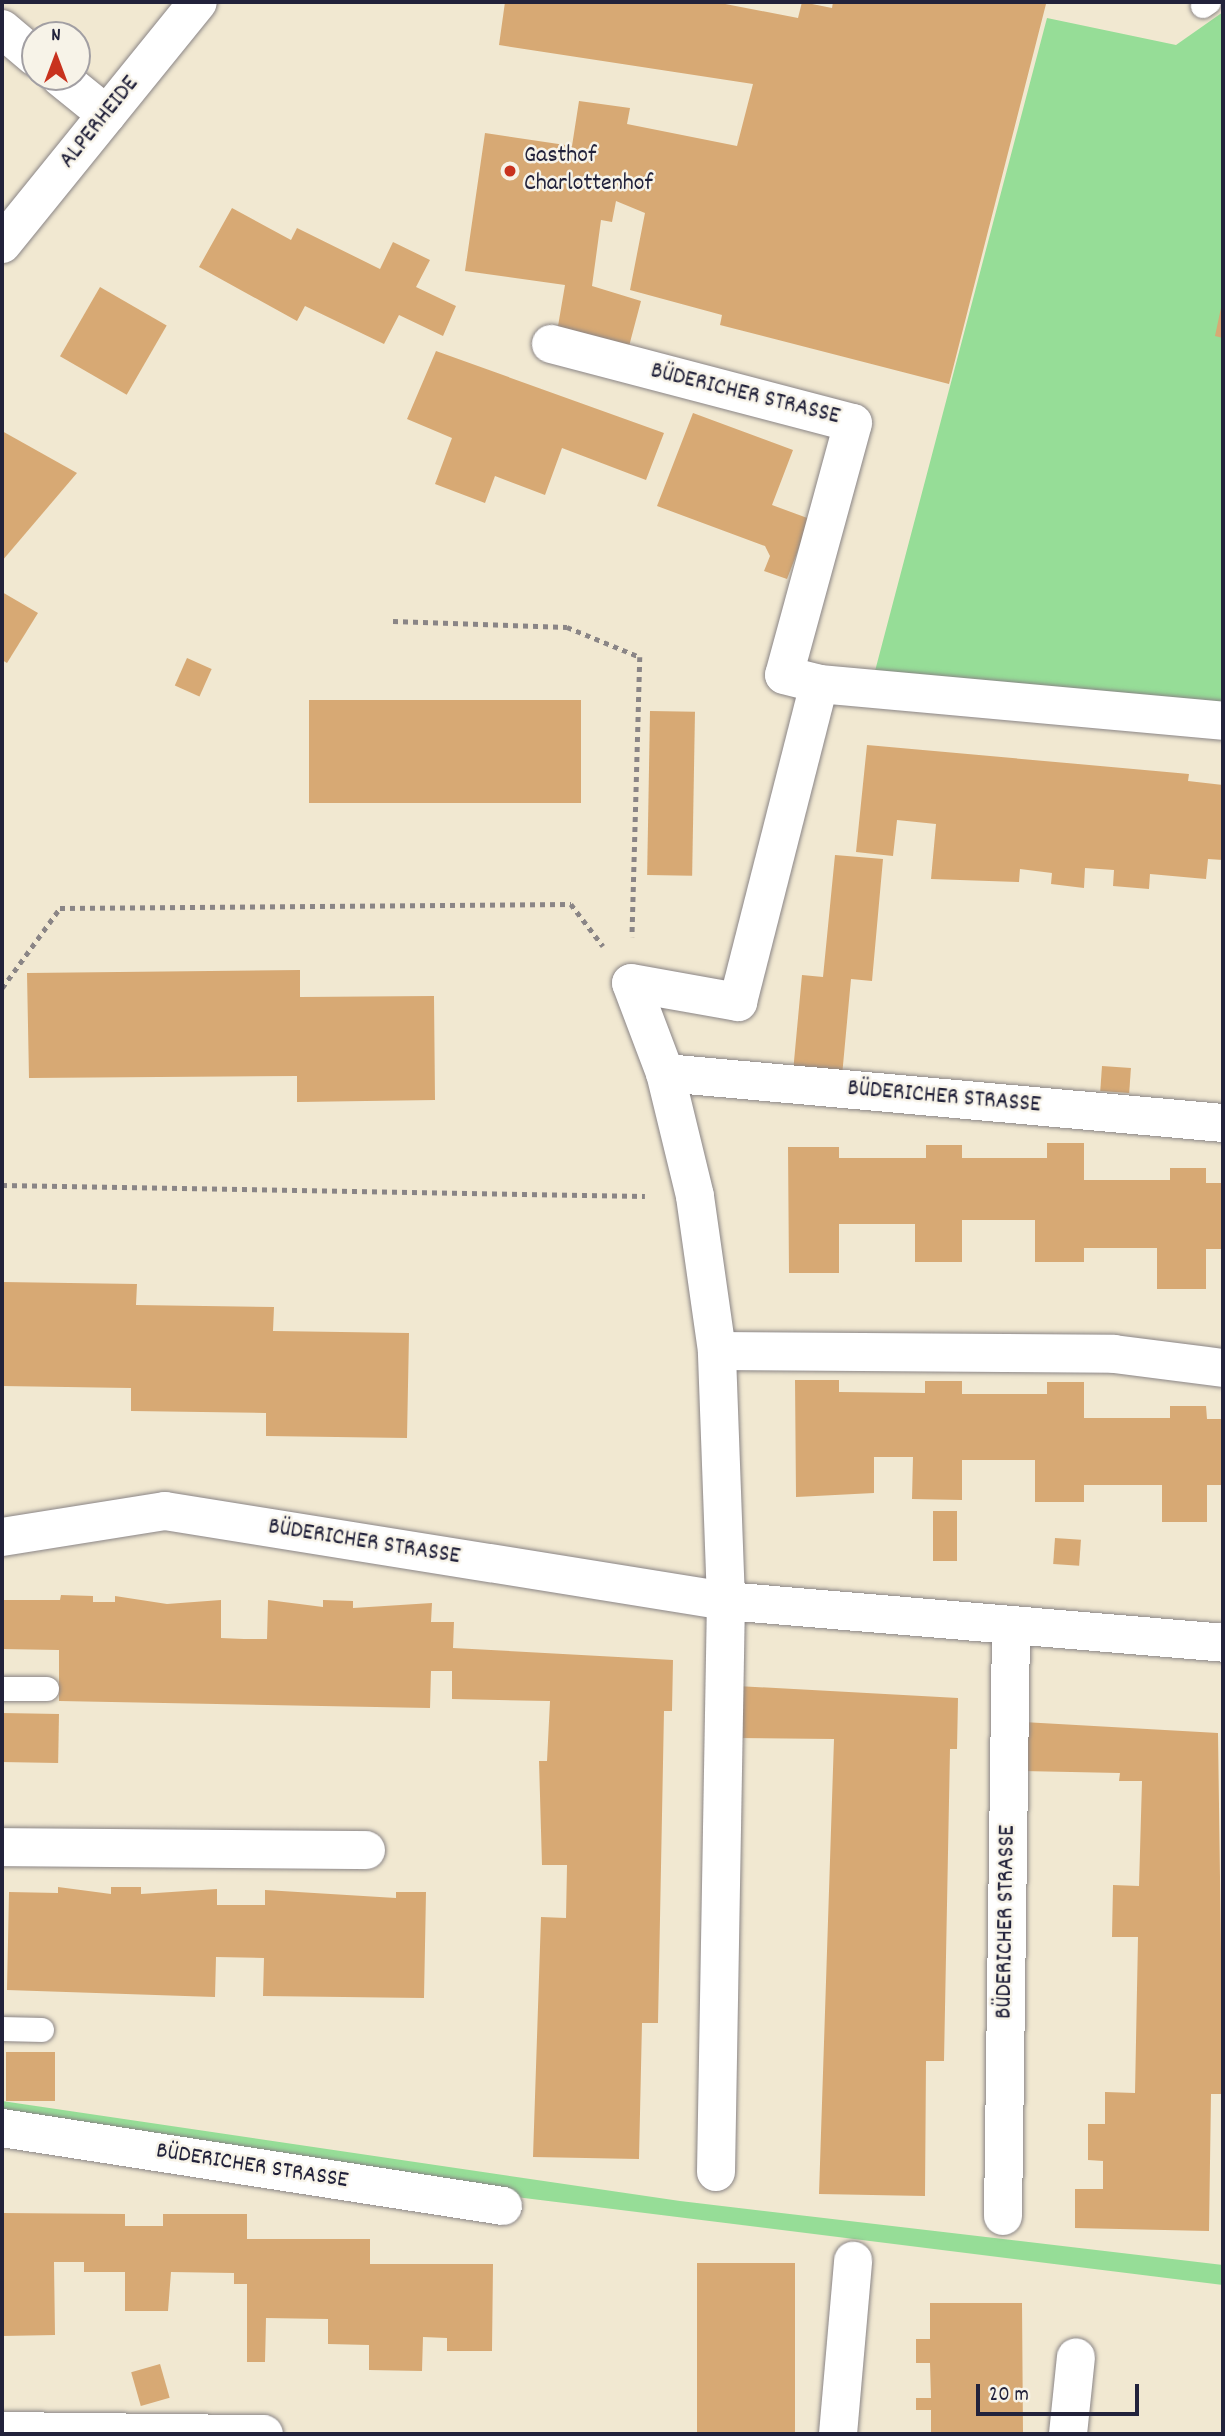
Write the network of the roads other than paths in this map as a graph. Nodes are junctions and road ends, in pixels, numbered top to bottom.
1 (198, 2) edge
2 (2, 29) edge
3 (21, 45) edge
4 (77, 91) edge
5 (107, 115) junction
6 (2, 244) edge
7 (551, 345) dead end
8 (819, 684) junction
9 (1223, 721) edge
10 (665, 1073) junction
11 (1223, 1123) edge
12 (717, 1351) junction
13 (1223, 1368) edge
14 (2, 1537) edge
15 (726, 1601) junction
16 (1011, 1627) junction
17 (1223, 1643) edge
18 (2, 1689) edge
19 (47, 1689) dead end
20 (2, 1847) edge
21 (366, 1850) dead end
22 (2, 2029) edge
23 (42, 2030) dead end
24 (2, 2128) edge
25 (716, 2172) dead end
26 (503, 2206) dead end
27 (1003, 2216) dead end
28 (853, 2261) dead end
29 (1076, 2357) dead end
30 (2, 2431) edge
31 (264, 2434) edge
32 (838, 2434) edge
33 (1068, 2434) edge

1 - 5 street, ALPERHEIDE
2 - 3 street
4 - 5 street
5 - 6 street, ALPERHEIDE
7 - 8 street, BÜDERICHER STRASSE
8 - 9 street, BÜDERICHER STRASSE
8 - 10 street
10 - 11 street, BÜDERICHER STRASSE
10 - 12 street
12 - 13 street
12 - 15 street
14 - 15 street, BÜDERICHER STRASSE
15 - 16 street, BÜDERICHER STRASSE
15 - 25 street
16 - 17 street, BÜDERICHER STRASSE
16 - 27 street, BÜDERICHER STRASSE
18 - 19 lane
20 - 21 street
22 - 23 lane
24 - 26 street, BÜDERICHER STRASSE
28 - 32 street
29 - 33 street
30 - 31 street

